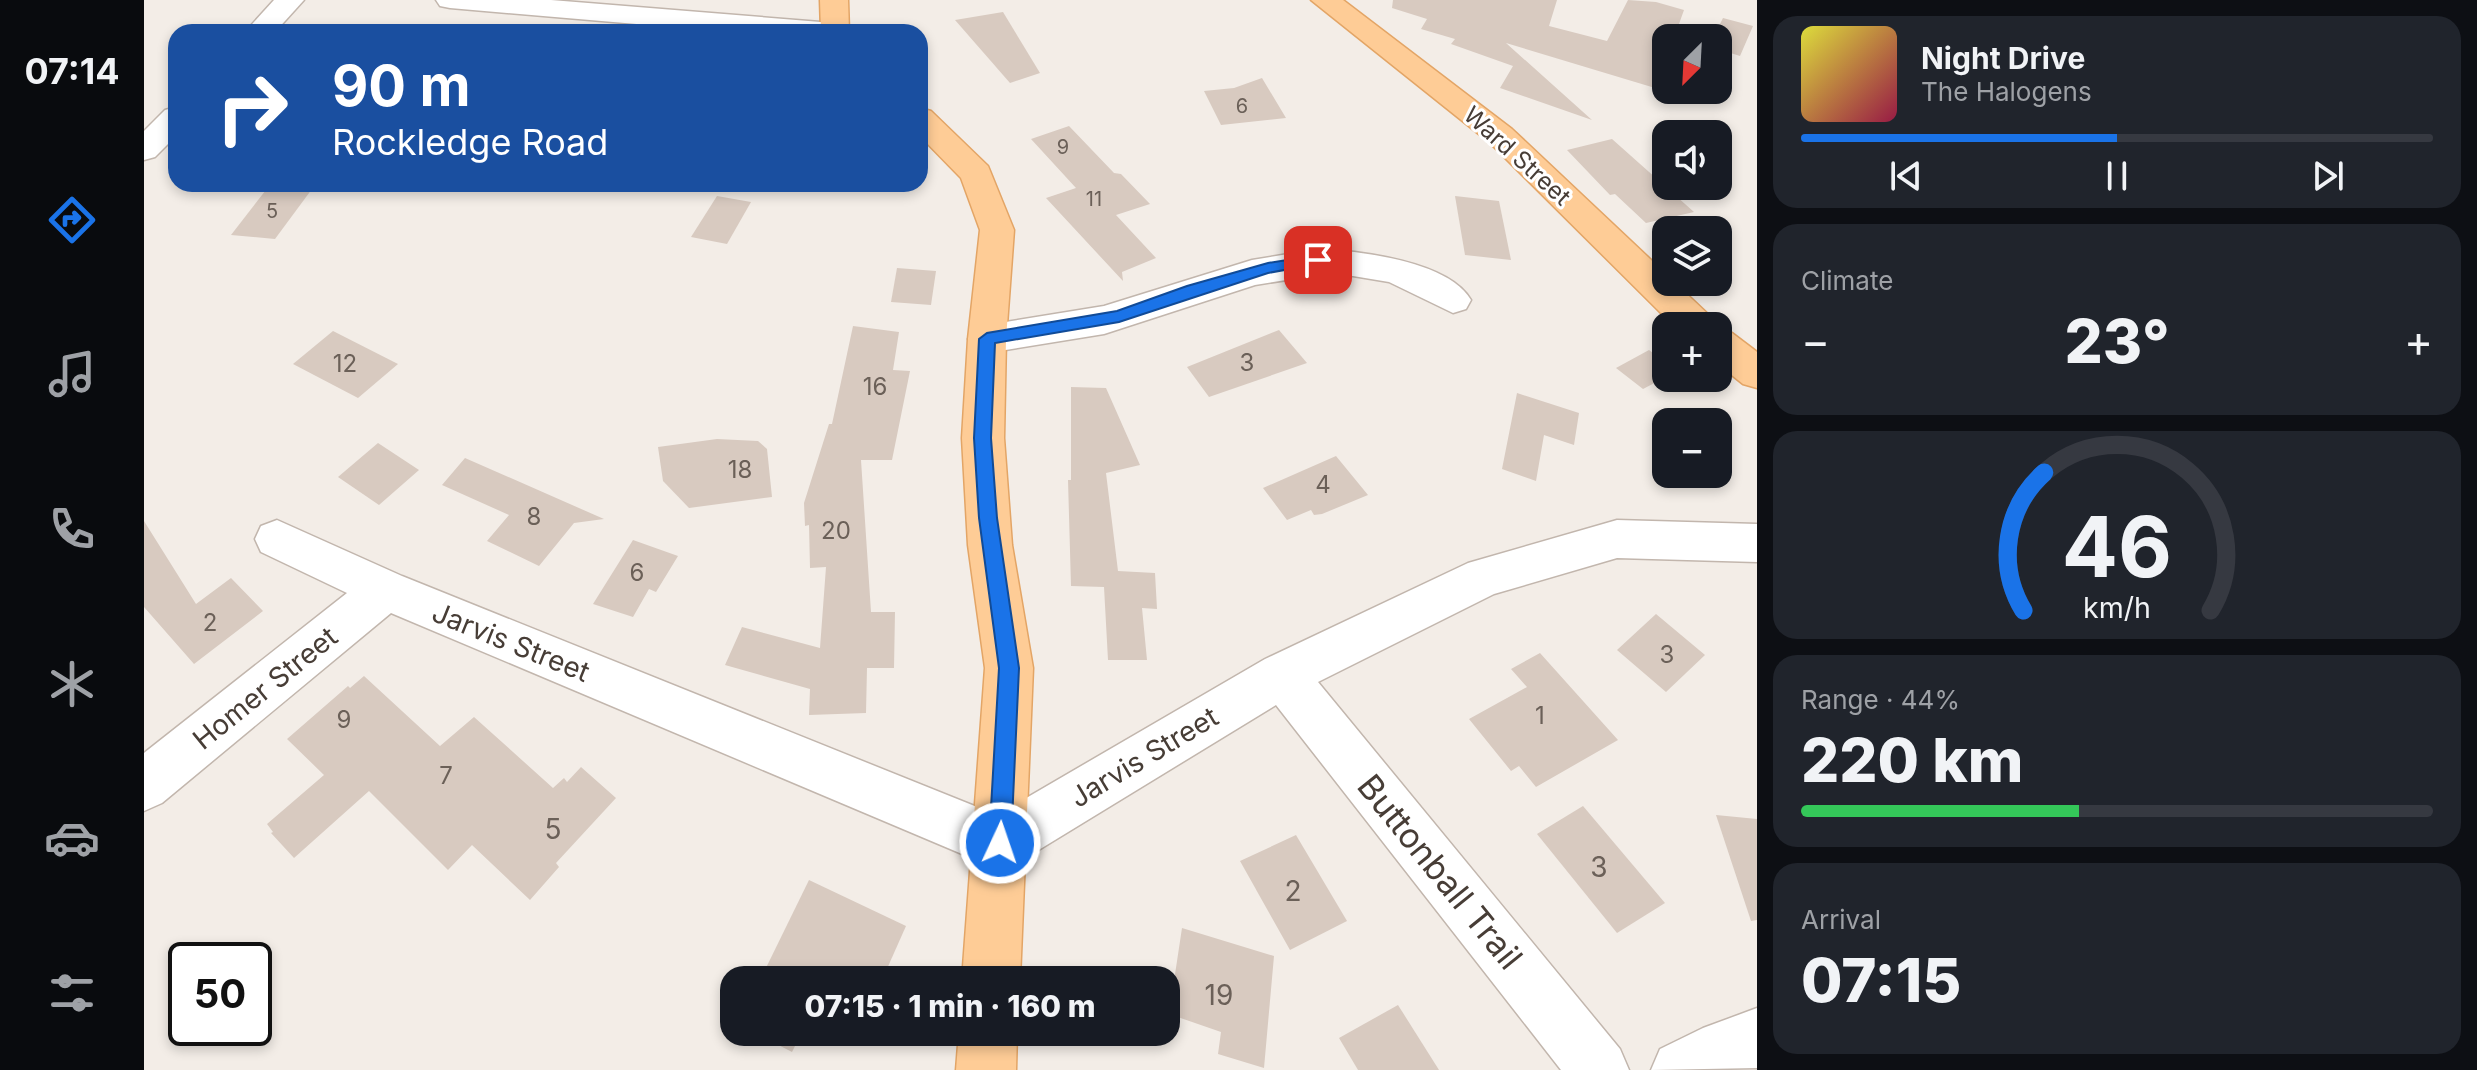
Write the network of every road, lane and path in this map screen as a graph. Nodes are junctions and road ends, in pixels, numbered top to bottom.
1 (290, 0) edge
2 (450, 0) edge
3 (834, 0) edge
4 (1325, 0) edge
5 (267, 24) edge
6 (738, 24) edge
7 (834, 24) edge
8 (168, 125) edge
9 (928, 126) edge
10 (144, 150) edge
11 (1453, 300) dead end
12 (1683, 312) edge
13 (987, 339) junction
14 (1732, 354) edge
15 (1757, 373) edge
16 (277, 539) dead end
17 (1757, 543) edge
18 (386, 590) junction
19 (1282, 675) junction
20 (144, 785) edge
21 (1000, 843) junction
22 (992, 966) edge
23 (1757, 1038) edge
24 (987, 1046) edge
25 (986, 1070) edge
26 (1599, 1070) edge
27 (1681, 1070) edge

1 - 5 street
2 - 6 street
3 - 7 main road
4 - 12 main road, Ward Street
8 - 10 street
9 - 13 main road
11 - 13 street
13 - 21 main road
14 - 15 main road
16 - 18 street, Jarvis Street
17 - 19 street, Jarvis Street
18 - 20 street, Homer Street
18 - 21 street, Jarvis Street
19 - 21 street, Jarvis Street
19 - 26 street, Buttonball Trail
21 - 22 main road
23 - 27 street
24 - 25 main road

